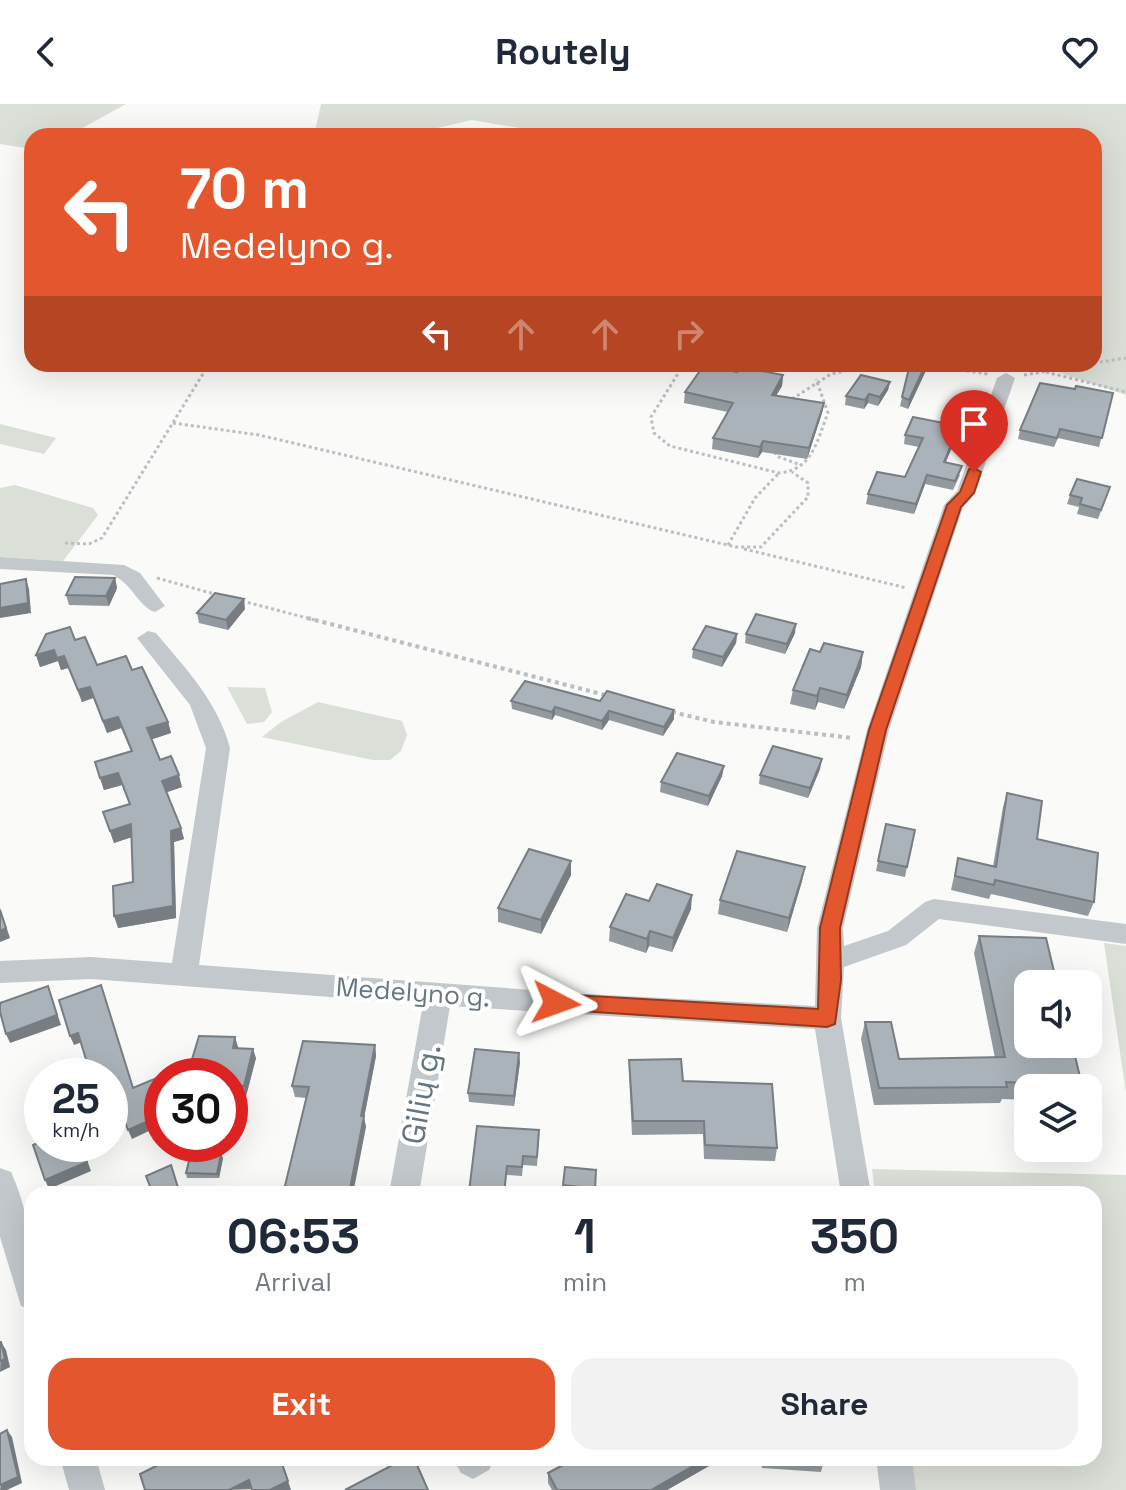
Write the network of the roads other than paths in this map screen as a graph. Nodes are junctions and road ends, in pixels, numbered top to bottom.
1 (1006, 378) road end
2 (0, 563) edge
3 (155, 606) dead end
4 (148, 638) dead end
5 (1126, 934) edge
6 (831, 961) junction
7 (0, 972) edge
8 (184, 975) junction
9 (438, 995) junction
10 (827, 1018) junction
11 (0, 1182) edge
12 (405, 1186) edge
13 (855, 1186) edge
14 (24, 1267) edge
15 (80, 1466) edge
16 (895, 1466) edge
17 (87, 1490) edge
18 (898, 1490) edge

1 - 6 street
2 - 3 street
4 - 8 street
5 - 6 street
6 - 10 street
7 - 8 street, Medelyno g.
8 - 9 street, Medelyno g.
9 - 10 street, Medelyno g.
9 - 12 street, Gilių g.
10 - 13 street
11 - 14 street
15 - 17 street
16 - 18 street

